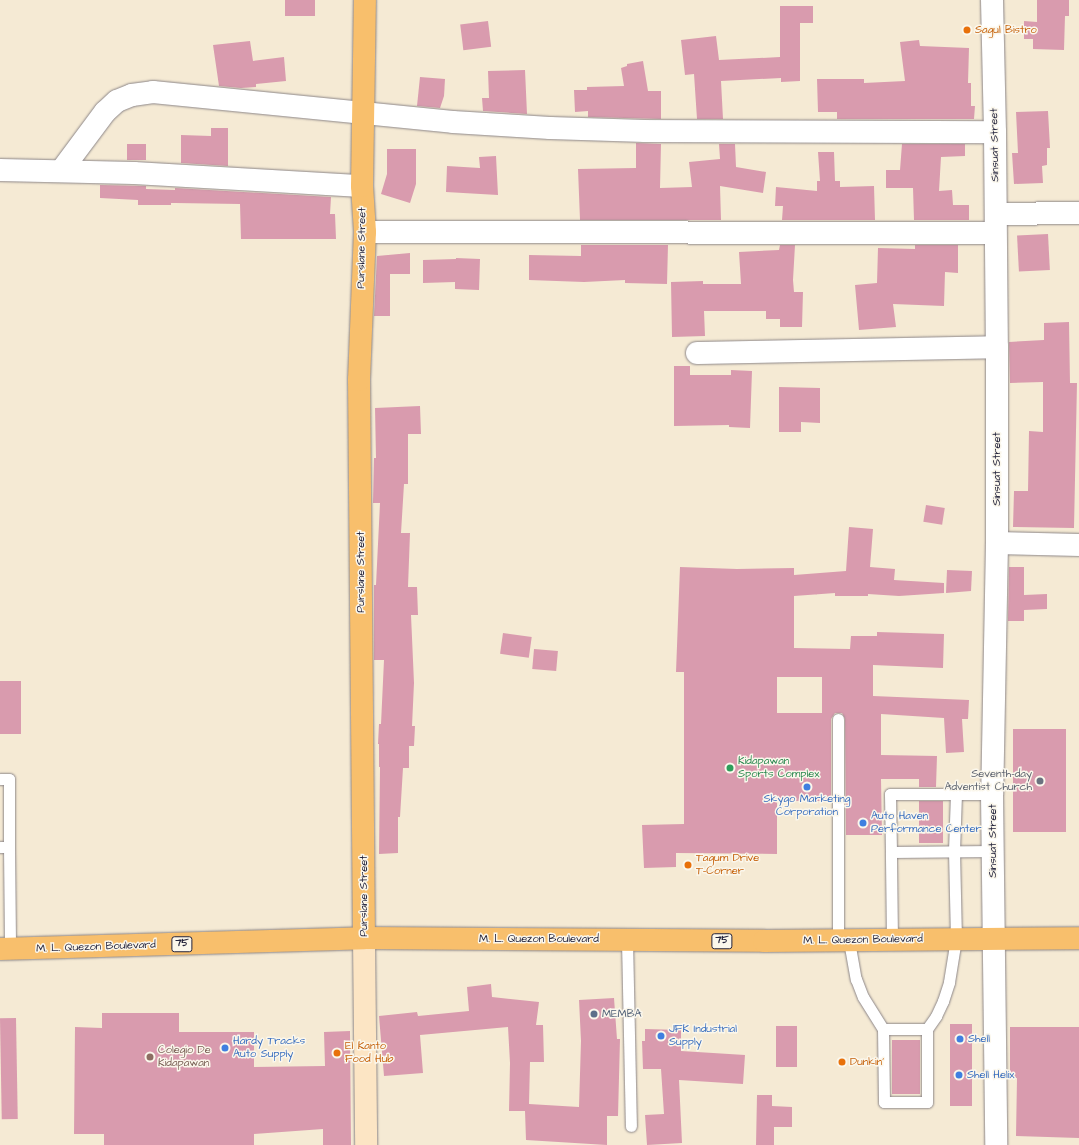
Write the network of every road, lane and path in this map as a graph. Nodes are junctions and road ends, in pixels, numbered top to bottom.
1 (365, 0) edge
2 (992, 0) edge
3 (364, 113) junction
4 (995, 132) junction
5 (0, 170) edge
6 (61, 171) junction
7 (362, 186) junction
8 (1079, 213) edge
9 (995, 223) junction
10 (365, 232) junction
11 (997, 347) junction
12 (698, 353) dead end
13 (997, 543) junction
14 (1079, 544) edge
15 (838, 719) dead end
16 (0, 779) edge
17 (956, 794) junction
18 (992, 794) junction
19 (4, 847) edge
20 (954, 851) junction
21 (994, 851) junction
22 (891, 852) junction
23 (364, 938) junction
24 (992, 938) junction
25 (1079, 938) edge
26 (956, 939) junction
27 (627, 940) junction
28 (892, 940) junction
29 (843, 941) junction
30 (5, 949) edge
31 (884, 1029) junction
32 (927, 1029) junction
33 (631, 1126) dead end
34 (366, 1145) edge
35 (996, 1145) edge

1 - 3 main road, Purslane Street
2 - 4 street, Sinsuat Street
3 - 4 street
3 - 6 street
3 - 7 main road, Purslane Street
4 - 9 street, Sinsuat Street
5 - 6 street
6 - 7 street
7 - 10 main road, Purslane Street
8 - 9 street
9 - 10 street
9 - 11 street, Sinsuat Street
10 - 23 main road, Purslane Street
11 - 12 street
11 - 13 street, Sinsuat Street
13 - 14 street
13 - 18 street, Sinsuat Street
15 - 29 lane
16 - 19 lane
17 - 18 lane
17 - 20 lane
17 - 22 lane
18 - 21 street, Sinsuat Street
19 - 30 lane
20 - 21 lane
20 - 22 lane
20 - 26 lane
21 - 24 street, Sinsuat Street
22 - 28 lane
23 - 27 main road, M. L. Quezon Boulevard / 75
23 - 30 main road, M. L. Quezon Boulevard / 75
23 - 34 street, Purslane Street
24 - 25 main road, M. L. Quezon Boulevard / 75
24 - 26 main road, M. L. Quezon Boulevard / 75
24 - 35 street, Sinsuat Street
26 - 28 main road, M. L. Quezon Boulevard / 75
26 - 32 lane
27 - 29 main road, M. L. Quezon Boulevard / 75
27 - 33 lane
28 - 29 main road, M. L. Quezon Boulevard / 75
29 - 31 lane
31 - 32 lane
31 - 32 lane

